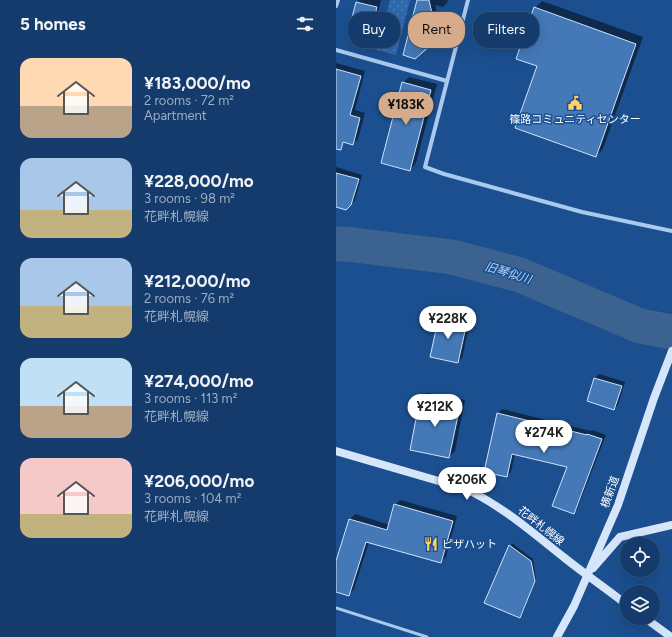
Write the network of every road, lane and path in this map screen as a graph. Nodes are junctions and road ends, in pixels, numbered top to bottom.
1 (338, 0) edge
2 (468, 0) edge
3 (336, 6) edge
4 (336, 50) edge
5 (447, 81) junction
6 (672, 231) edge
7 (672, 351) edge
8 (336, 451) edge
9 (672, 525) edge
10 (587, 575) junction
11 (620, 600) edge
12 (336, 608) edge
13 (655, 625) edge
14 (427, 637) edge
15 (557, 637) edge
16 (671, 637) edge

1 - 3 street
2 - 5 street
4 - 5 street
5 - 6 street
7 - 10 street, 横新道
8 - 10 street, 花畔札幌線
9 - 10 street
10 - 11 street, 花畔札幌線
10 - 15 street, 横新道
12 - 14 lane
13 - 16 street

